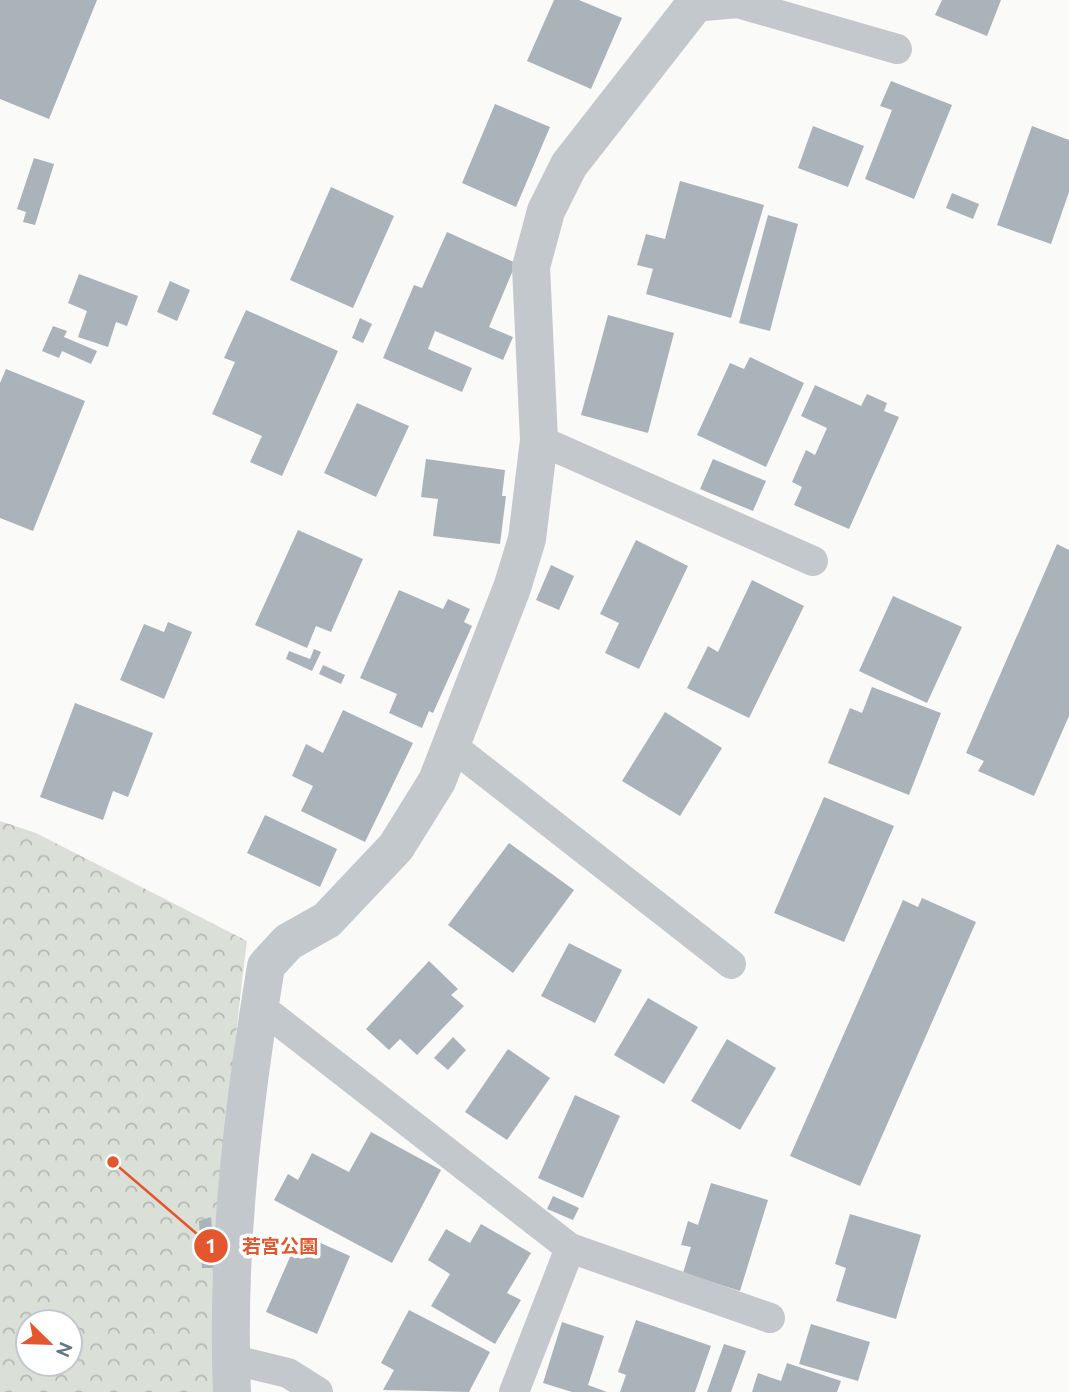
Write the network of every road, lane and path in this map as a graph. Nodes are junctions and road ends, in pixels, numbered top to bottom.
1 (686, 2) edge
2 (897, 49) dead end
3 (539, 440) junction
4 (813, 561) dead end
5 (452, 746) junction
6 (731, 964) dead end
7 (259, 1006) junction
8 (570, 1248) junction
9 (770, 1318) dead end
10 (231, 1376) edge
11 (318, 1392) edge
12 (514, 1392) edge

1 - 2 lane
1 - 3 street
3 - 4 lane
3 - 5 street
5 - 6 lane
5 - 7 street
7 - 8 lane
7 - 10 street
8 - 9 lane
8 - 12 lane
10 - 11 lane

